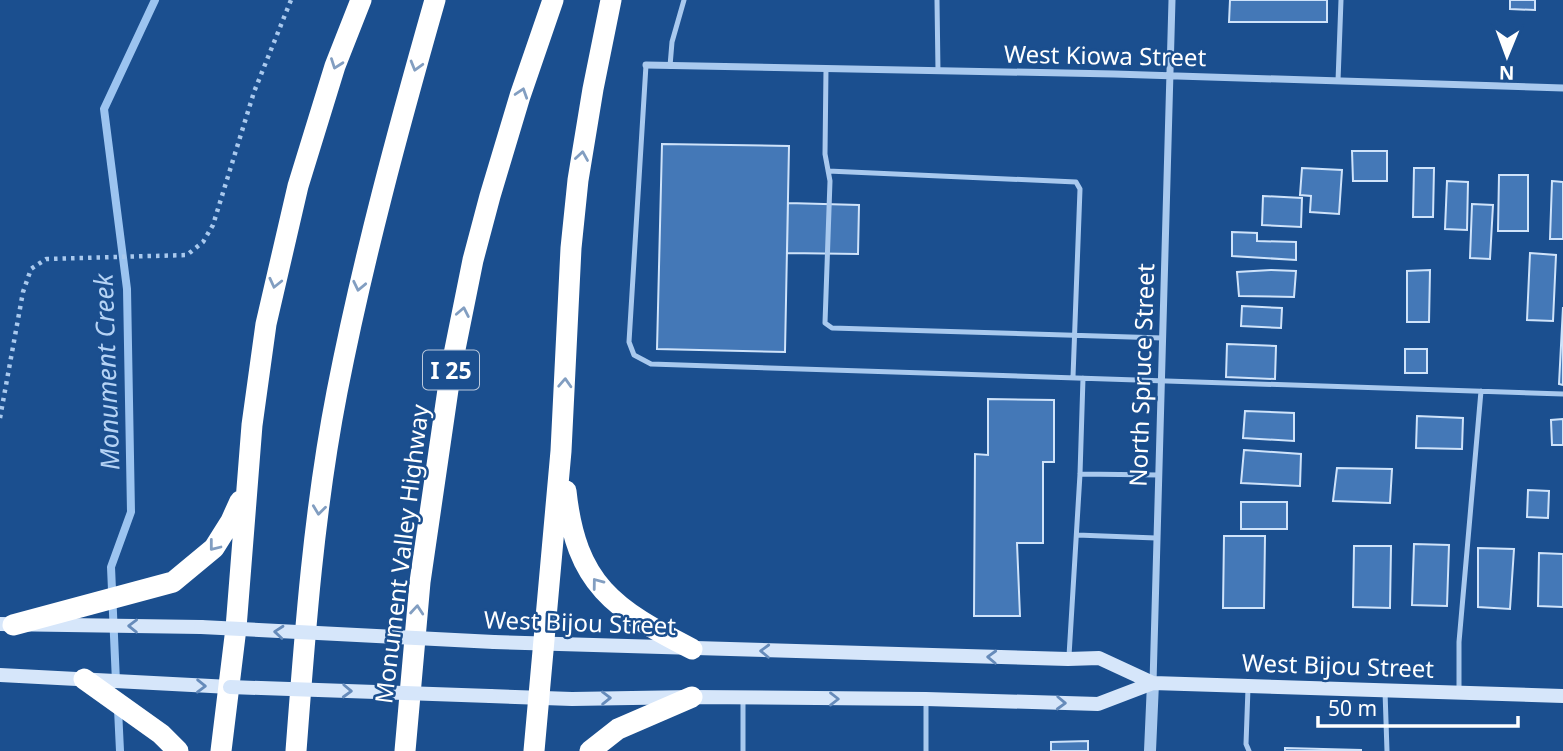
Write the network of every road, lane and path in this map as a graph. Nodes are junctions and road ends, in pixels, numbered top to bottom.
1 (291, 0) edge
2 (360, 0) edge
3 (435, 0) edge
4 (553, 0) edge
5 (611, 0) edge
6 (684, 0) edge
7 (937, 0) edge
8 (1172, 0) edge
9 (1341, 0) edge
10 (646, 65) joint
11 (670, 66) junction
12 (826, 69) junction
13 (938, 71) junction
14 (1170, 76) junction
15 (1338, 81) junction
16 (1563, 88) edge
17 (828, 171) junction
18 (1074, 335) junction
19 (1163, 338) junction
20 (1073, 377) junction
21 (1083, 378) junction
22 (1161, 381) junction
23 (1481, 391) junction
24 (1563, 394) edge
25 (0, 418) edge
26 (561, 451) junction
27 (1080, 474) junction
28 (1159, 475) junction
29 (246, 486) junction
30 (1077, 535) junction
31 (1156, 538) junction
32 (6, 624) edge
33 (236, 628) junction
34 (544, 643) junction
35 (692, 649) junction
36 (1068, 659) junction
37 (0, 675) edge
38 (84, 679) junction
39 (1153, 683) junction
40 (1248, 685) junction
41 (230, 687) junction
42 (1385, 690) junction
43 (1459, 692) junction
44 (1563, 696) edge
45 (692, 697) junction
46 (538, 698) junction
47 (743, 698) junction
48 (926, 699) junction
49 (178, 751) edge
50 (221, 751) edge
51 (296, 751) edge
52 (405, 751) edge
53 (534, 751) edge
54 (590, 751) edge
55 (743, 751) edge
56 (926, 751) edge
57 (1150, 751) edge
58 (1249, 751) edge
59 (1387, 751) edge

1 - 25 path
2 -> 29 highway
3 -> 51 highway
52 -> 4 highway, Monument Valley Highway / I 25
26 -> 5 highway
6 - 11 lane
7 - 13 lane
8 - 14 street, North Spruce Street
9 - 15 lane
10 - 11 street, West Kiowa Street
10 - 20 lane
11 - 12 street, West Kiowa Street
12 - 13 street, West Kiowa Street
12 - 17 lane
13 - 14 street, West Kiowa Street
14 - 15 street, West Kiowa Street
14 - 19 street, North Spruce Street
15 - 16 street, West Kiowa Street
17 - 18 lane
17 - 18 lane
18 - 19 lane
18 - 20 lane
19 - 22 street, North Spruce Street
20 - 21 lane
21 - 22 lane
21 - 27 lane
22 - 23 lane
22 - 28 street, North Spruce Street
23 - 24 lane
23 - 43 lane
26 - 34 highway
35 -> 26 highway
27 - 28 lane
27 - 30 lane
28 - 31 street, North Spruce Street
29 -> 32 highway
29 - 33 highway
30 - 31 lane
30 - 36 lane
31 - 39 street, North Spruce Street
33 -> 32 main road, West Bijou Street, bridge
34 -> 33 main road, West Bijou Street, bridge
33 - 41 highway
34 - 35 main road, West Bijou Street
34 - 46 highway
36 -> 35 main road, West Bijou Street
36 - 39 main road, West Bijou Street
37 - 38 main road, West Bijou Street
38 -> 41 main road, West Bijou Street
38 - 49 highway
39 - 40 main road, West Bijou Street
48 -> 39 main road, West Bijou Street
39 - 57 street, North Spruce Street
40 - 42 main road, West Bijou Street
40 - 58 lane
41 -> 46 main road, West Bijou Street, bridge
41 - 50 highway
42 - 43 main road, West Bijou Street
42 - 59 lane
43 - 44 main road, West Bijou Street
46 -> 45 main road, West Bijou Street
45 - 47 main road, West Bijou Street
45 - 54 highway
46 - 53 highway
47 -> 48 main road, West Bijou Street
47 - 55 lane
48 - 56 lane

